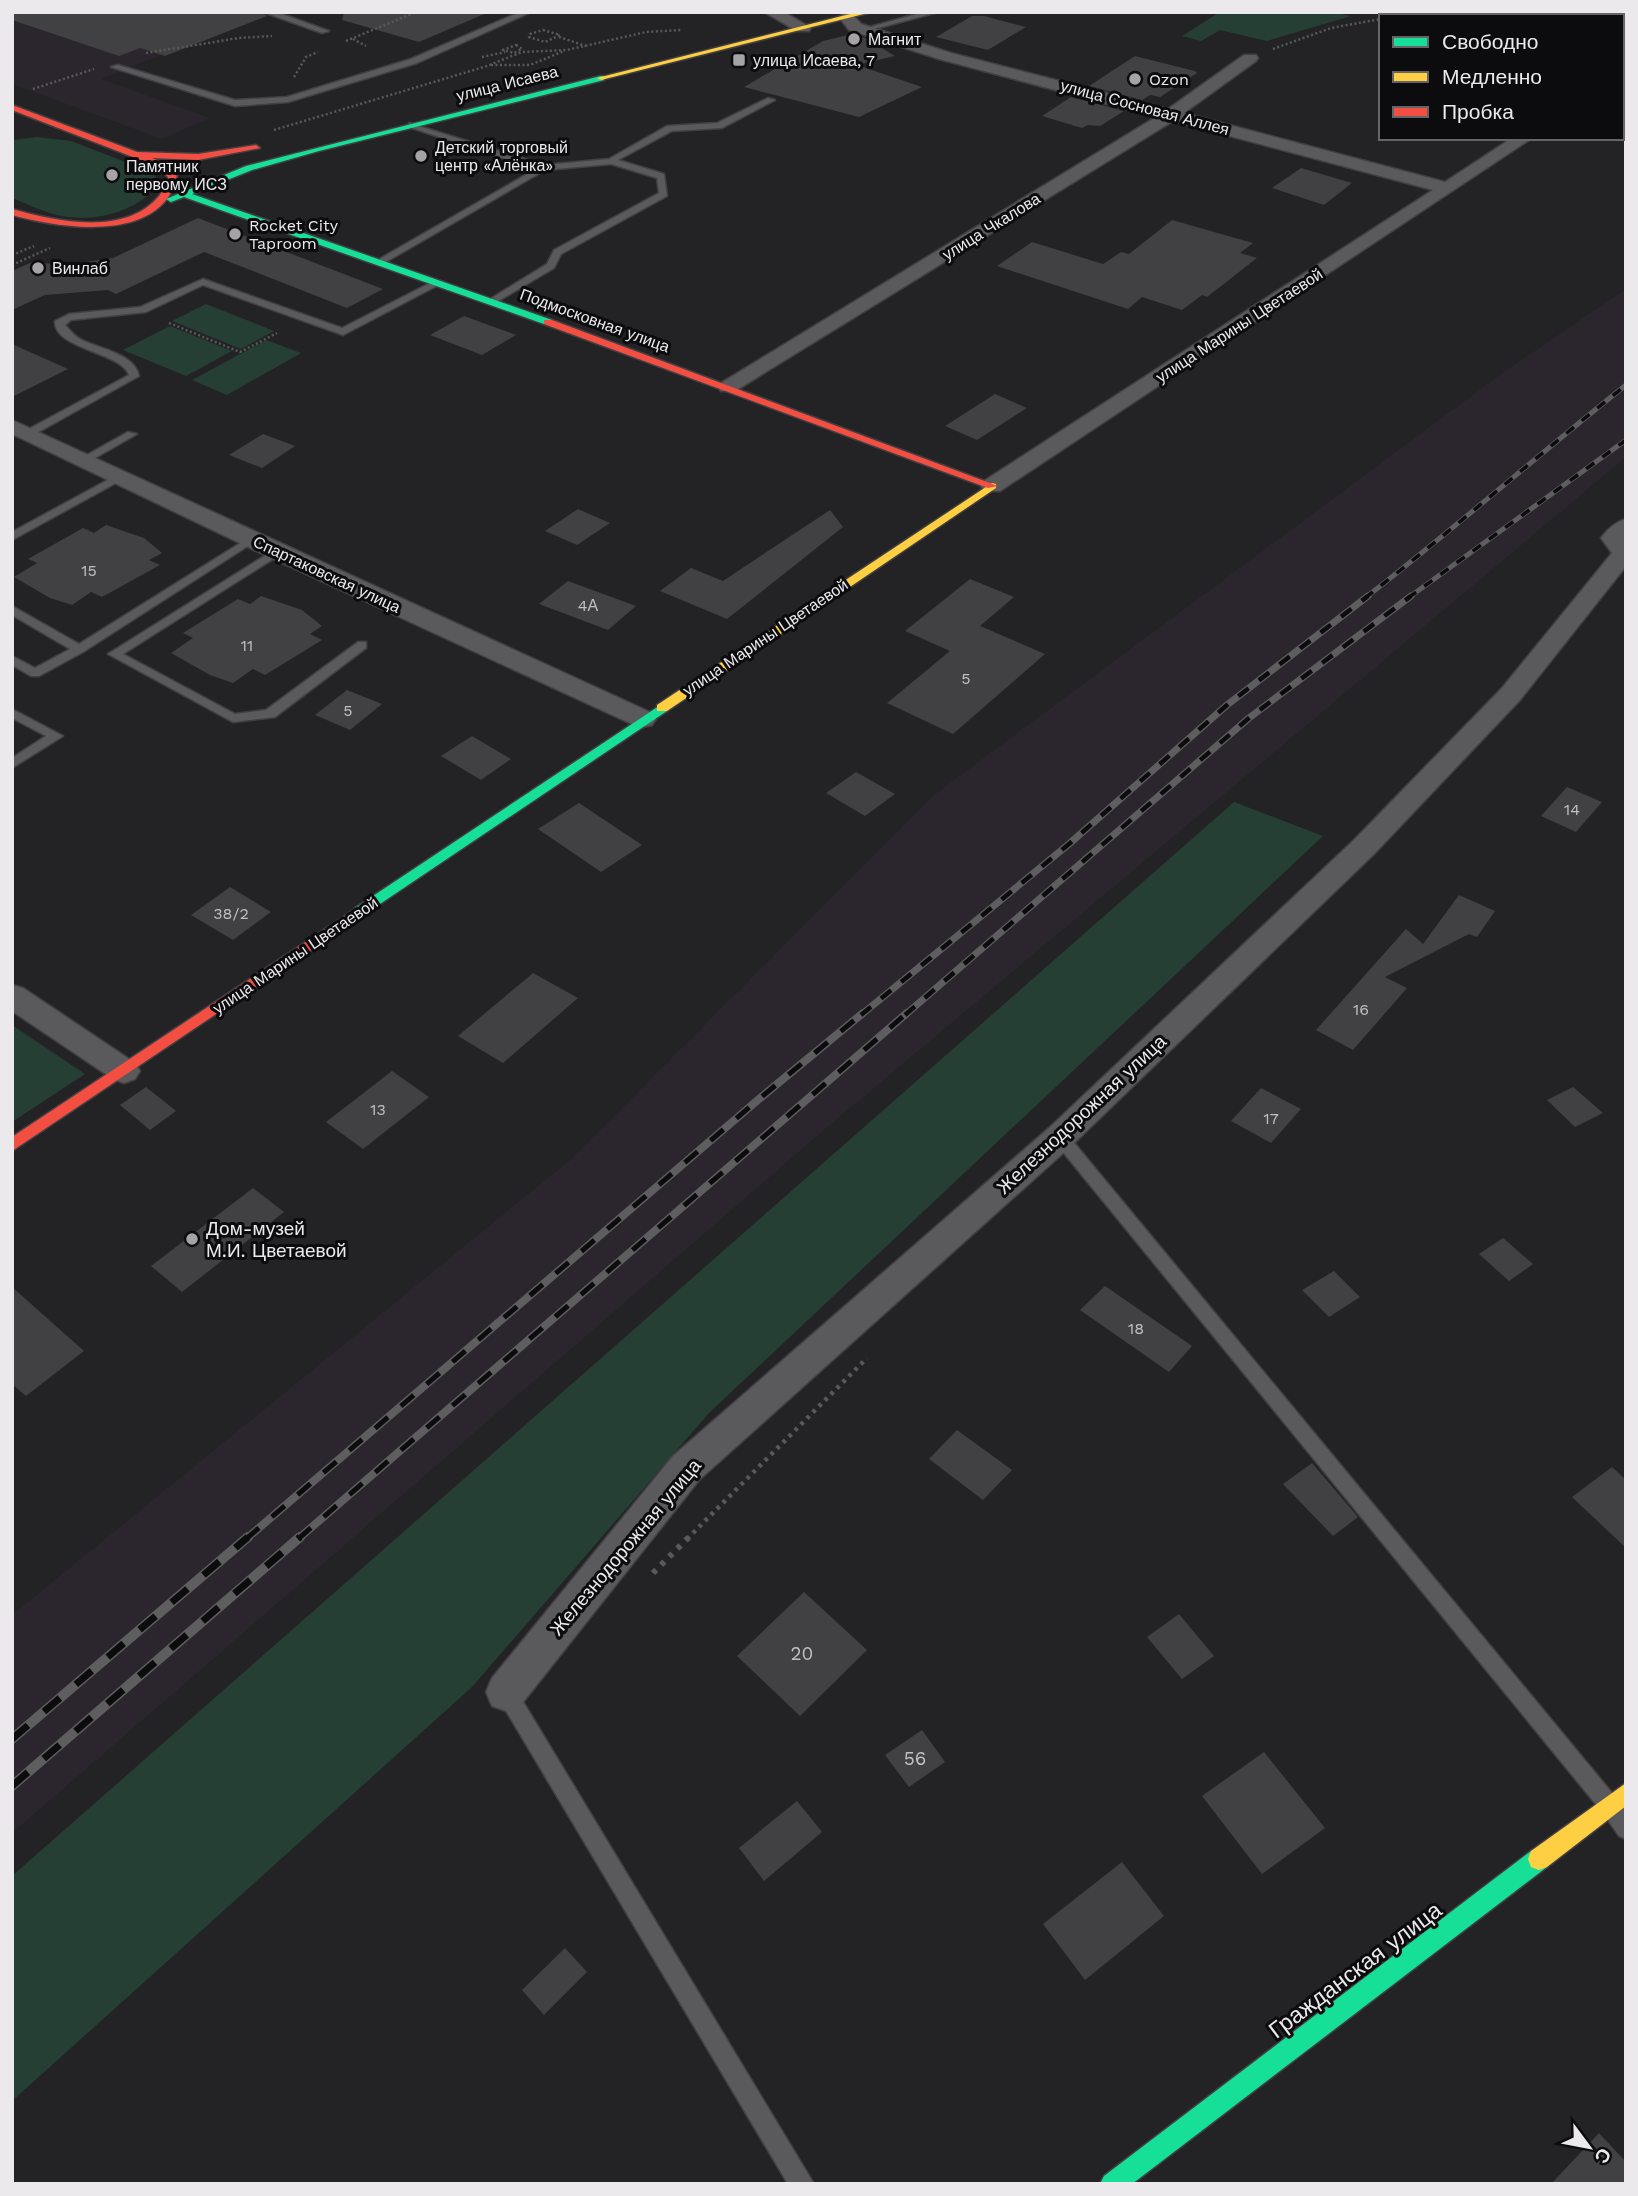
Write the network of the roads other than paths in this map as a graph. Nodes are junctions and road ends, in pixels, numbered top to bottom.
1 (267, 12) edge
2 (527, 12) edge
3 (815, 12) edge
4 (868, 12) edge
5 (934, 12) edge
6 (779, 16) edge
7 (847, 18) junction
8 (803, 28) junction
9 (863, 30) junction
10 (325, 31) road end
11 (1250, 58) road end
12 (115, 67) dead end
13 (771, 100) dead end
14 (12, 107) edge
15 (1172, 114) junction
16 (412, 125) junction
17 (30, 131) dead end
18 (75, 131) junction
19 (1521, 140) edge
20 (137, 155) junction
21 (611, 160) junction
22 (543, 168) junction
23 (1448, 188) junction
24 (184, 194) junction
25 (159, 204) junction
26 (16, 216) edge
27 (381, 261) junction
28 (439, 282) junction
29 (492, 301) junction
30 (728, 387) junction
31 (20, 429) edge
32 (132, 434) dead end
33 (84, 460) junction
34 (119, 478) junction
35 (992, 485) junction
36 (12, 537) edge
37 (250, 540) junction
38 (1625, 544) edge
39 (277, 552) junction
40 (12, 610) edge
41 (362, 645) dead end
42 (79, 649) junction
43 (12, 660) edge
44 (12, 713) edge
45 (643, 719) junction
46 (12, 764) edge
47 (12, 996) edge
48 (124, 1071) junction
49 (1060, 1137) junction
50 (12, 1145) edge
51 (506, 1692) joint
52 (1626, 1793) edge
53 (1610, 1806) junction
54 (1626, 1829) edge
55 (802, 2184) edge
56 (1112, 2184) edge

1 - 10 lane
2 - 12 lane
3 - 6 main road, улица Исаева
4 - 7 main road, улица Исаева
5 - 9 lane
6 - 8 street
6 - 20 main road, улица Исаева
7 - 8 main road, улица Исаева
7 - 9 street, улица Сосновая Аллея
8 - 16 main road, улица Исаева
9 - 15 street, улица Сосновая Аллея
11 - 15 street, улица Чкалова
13 - 21 lane
14 - 18 main road
15 - 23 street, улица Сосновая Аллея
15 - 30 street, улица Чкалова
16 - 22 lane
16 - 24 main road, улица Исаева
17 - 18 main road
18 - 20 main road
19 - 23 street, улица Марины Цветаевой
20 - 25 main road
21 - 22 lane
21 - 29 lane
22 - 27 lane
23 - 35 street, улица Марины Цветаевой
24 - 25 main road, улица Исаева
24 - 27 main road, Подмосковная улица
25 - 26 main road, улица Исаева
27 - 28 main road, Подмосковная улица
28 - 29 main road, Подмосковная улица
28 - 31 lane
29 - 30 main road, Подмосковная улица
30 - 35 main road, Подмосковная улица
31 - 33 street, Спартаковская улица
32 - 33 lane
33 - 34 street, Спартаковская улица
34 - 36 lane
34 - 37 street, Спартаковская улица
35 - 45 main road, улица Марины Цветаевой
37 - 39 street, Спартаковская улица
37 - 42 lane
38 - 49 street, Железнодорожная улица
39 - 41 lane
39 - 45 street, Спартаковская улица
40 - 42 lane
42 - 43 lane
44 - 46 lane
45 - 48 main road, улица Марины Цветаевой
47 - 48 street
48 - 50 main road, улица Марины Цветаевой
49 - 51 street, Железнодорожная улица
49 - 53 lane
51 - 55 lane
52 - 53 main road, Гражданская улица
53 - 54 lane
53 - 56 main road, Гражданская улица

